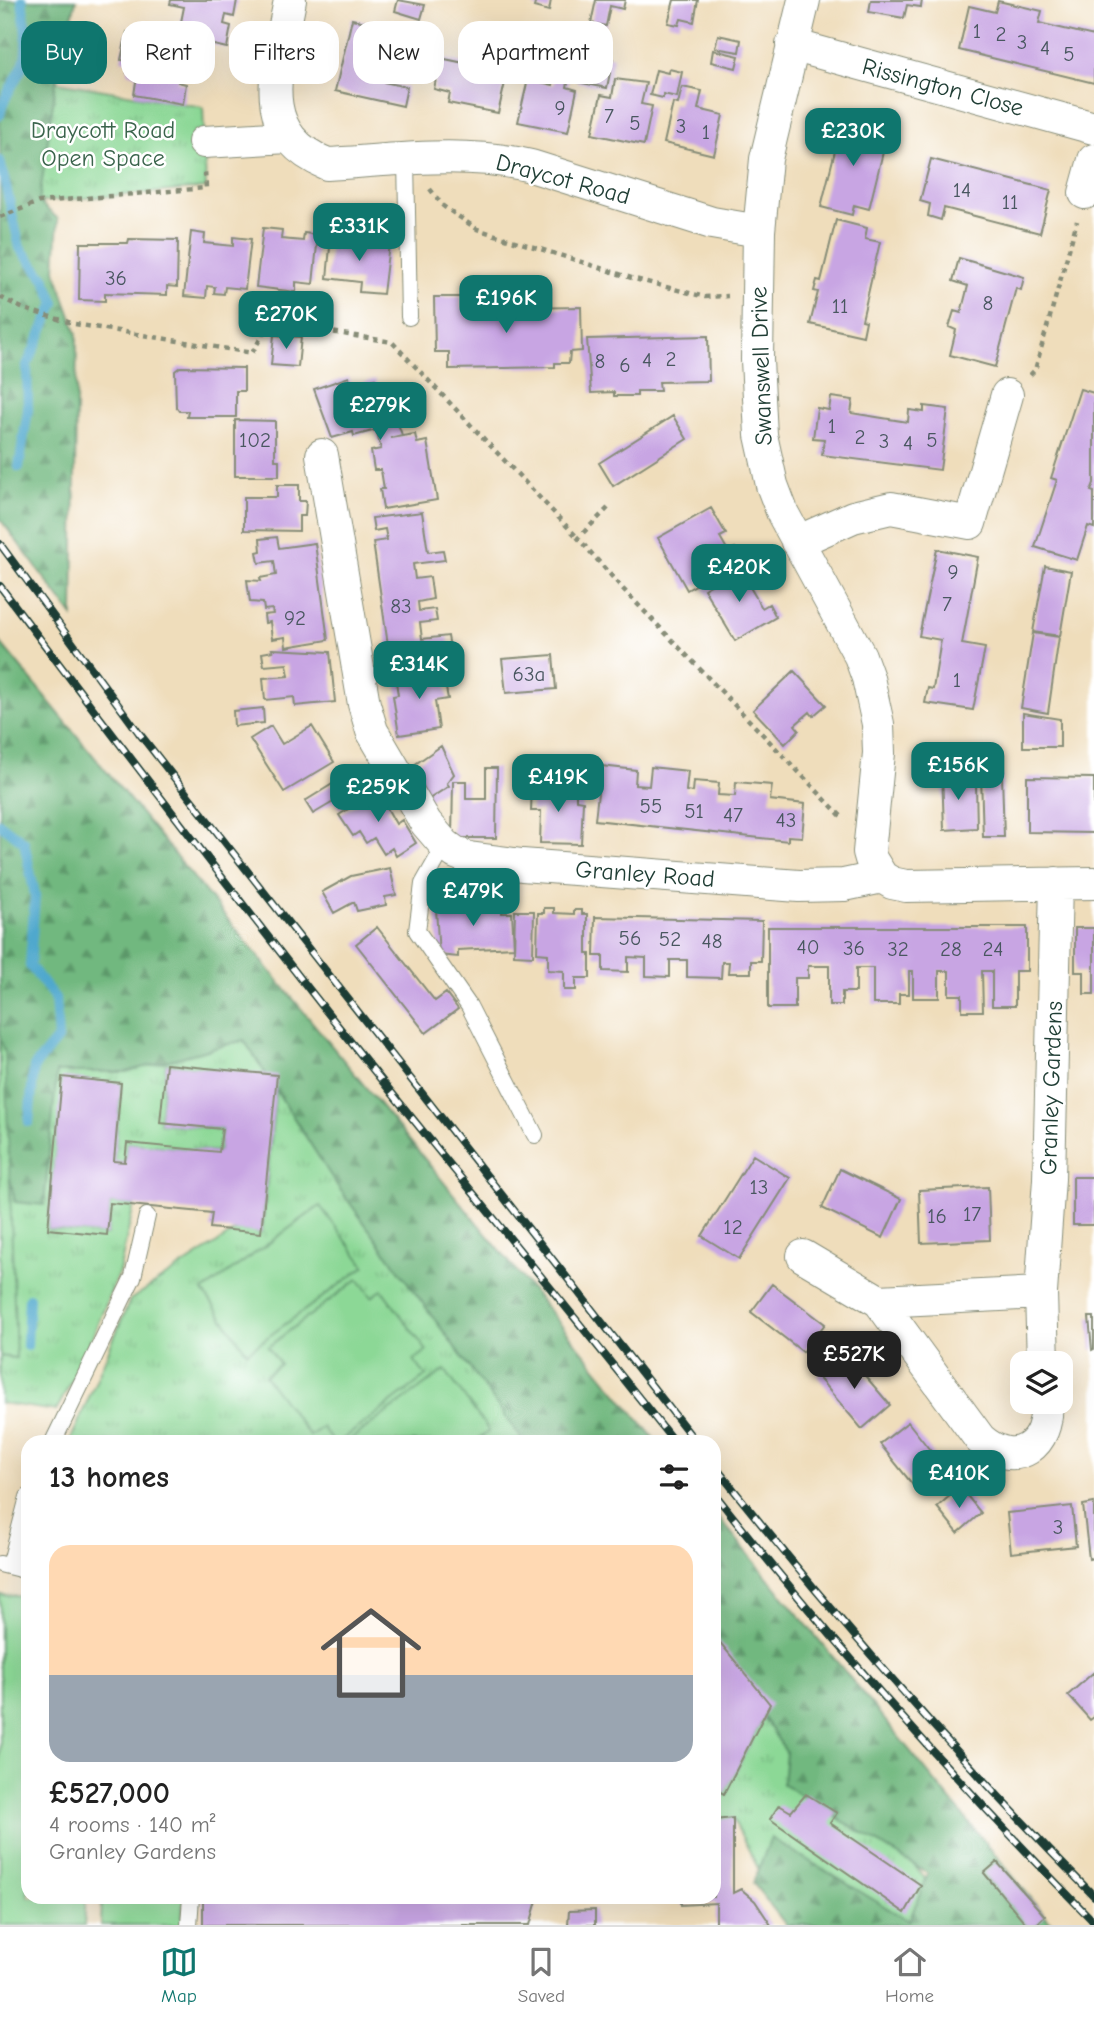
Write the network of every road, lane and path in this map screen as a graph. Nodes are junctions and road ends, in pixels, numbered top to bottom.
1 (290, 0) edge
2 (804, 0) edge
3 (792, 45) junction
4 (1094, 128) edge
5 (288, 137) junction
6 (204, 142) joint
7 (406, 160) junction
8 (1094, 160) edge
9 (1085, 193) joint
10 (1, 216) edge
11 (759, 231) junction
12 (757, 296) junction
13 (0, 297) edge
14 (409, 317) dead end
15 (1007, 395) joint
16 (323, 455) dead end
17 (608, 508) dead end
18 (578, 538) junction
19 (797, 542) junction
20 (869, 844) junction
21 (445, 845) junction
22 (882, 877) junction
23 (1056, 883) junction
24 (1094, 883) edge
25 (535, 1135) dead end
26 (147, 1216) dead end
27 (803, 1256) dead end
28 (1041, 1293) junction
29 (879, 1301) junction
30 (1043, 1351) edge
31 (1046, 1414) edge
32 (56, 1435) edge
33 (21, 1518) edge
34 (5, 1565) edge
35 (190, 1904) edge
36 (189, 1925) edge

1 - 5 street
2 - 3 street, Swanswell Drive
3 - 4 street, Rissington Close
3 - 11 street, Swanswell Drive
5 - 6 street
5 - 7 street, Draycot Road
6 - 10 path
7 - 11 street, Draycot Road
7 - 12 path
7 - 14 lane
8 - 9 street
9 - 15 path
11 - 12 street, Swanswell Drive
12 - 19 street, Swanswell Drive
13 - 18 path
15 - 19 street
16 - 21 street, Granley Road
17 - 18 path
18 - 20 path
19 - 20 street, Swanswell Drive
20 - 22 street, Swanswell Drive
21 - 22 street, Granley Road
21 - 25 lane
22 - 23 street, Granley Road
23 - 24 street, Granley Road
23 - 28 street, Granley Gardens
26 - 32 lane
27 - 29 street
28 - 29 street
28 - 30 street, Granley Gardens
29 - 31 street
33 - 34 lane
35 - 36 lane

